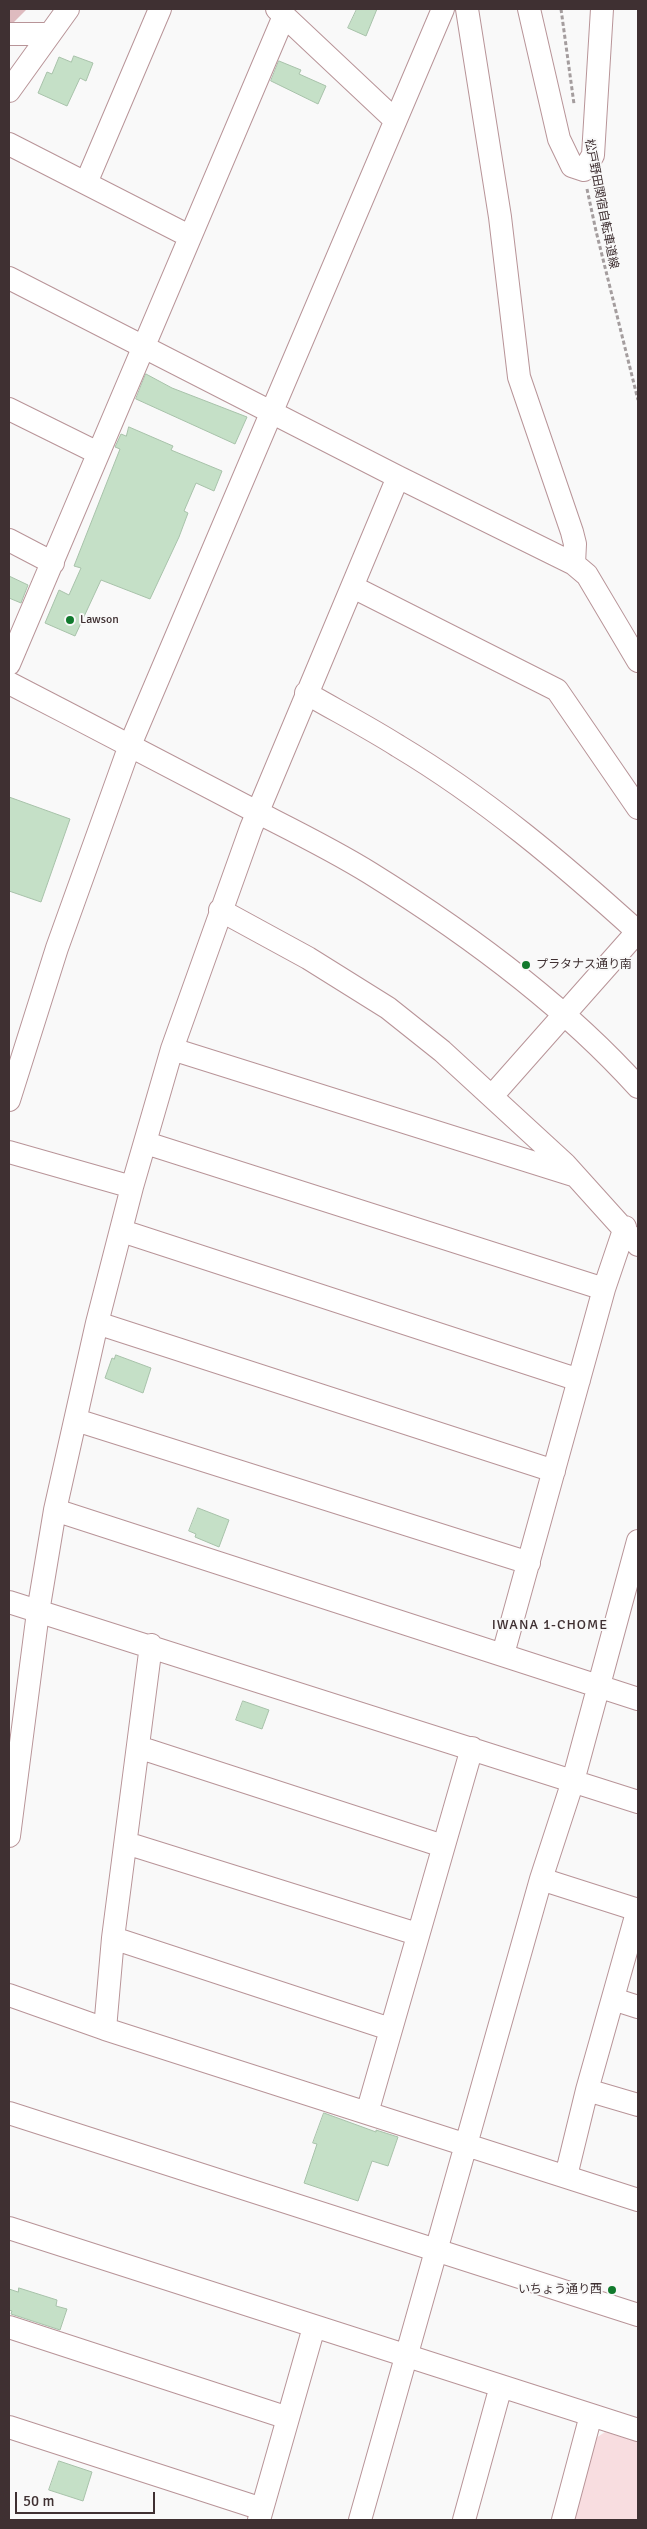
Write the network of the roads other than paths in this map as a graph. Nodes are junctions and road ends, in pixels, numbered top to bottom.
1 (68, 9) edge
2 (160, 9) edge
3 (443, 9) edge
4 (467, 9) edge
5 (529, 9) edge
6 (602, 9) edge
7 (280, 12) edge
8 (9, 34) edge
9 (48, 34) junction
10 (9, 91) edge
11 (395, 120) junction
12 (9, 144) edge
13 (86, 184) junction
14 (189, 236) junction
15 (9, 278) edge
16 (144, 347) junction
17 (9, 408) edge
18 (272, 411) junction
19 (98, 453) junction
20 (398, 477) junction
21 (9, 540) edge
22 (54, 563) junction
23 (574, 564) junction
24 (353, 587) junction
25 (638, 661) edge
26 (9, 664) edge
27 (9, 683) edge
28 (306, 693) junction
29 (130, 745) junction
30 (638, 808) edge
31 (257, 813) junction
32 (220, 910) junction
33 (638, 931) edge
34 (564, 1016) junction
35 (172, 1049) junction
36 (638, 1087) edge
37 (492, 1096) junction
38 (9, 1100) edge
39 (146, 1143) junction
40 (9, 1152) edge
41 (576, 1176) junction
42 (132, 1187) junction
43 (625, 1228) junction
44 (122, 1231) junction
45 (638, 1245) edge
46 (604, 1289) junction
47 (97, 1323) junction
48 (579, 1380) junction
49 (76, 1420) junction
50 (554, 1471) junction
51 (55, 1510) junction
52 (638, 1541) edge
53 (529, 1563) junction
54 (9, 1602) edge
55 (38, 1612) junction
56 (151, 1645) junction
57 (503, 1654) junction
58 (598, 1686) junction
59 (638, 1699) edge
60 (138, 1747) junction
61 (472, 1748) junction
62 (573, 1780) junction
63 (638, 1802) edge
64 (9, 1836) edge
65 (126, 1843) junction
66 (443, 1846) junction
67 (542, 1879) junction
68 (638, 1909) edge
69 (417, 1934) junction
70 (113, 1938) junction
71 (9, 1995) edge
72 (613, 1999) junction
73 (638, 2007) edge
74 (105, 2029) junction
75 (390, 2029) junction
76 (587, 2090) junction
77 (638, 2106) edge
78 (9, 2113) edge
79 (367, 2113) junction
80 (467, 2144) junction
81 (566, 2176) junction
82 (638, 2200) edge
83 (9, 2228) edge
84 (437, 2249) junction
85 (638, 2315) edge
86 (9, 2327) edge
87 (314, 2327) junction
88 (405, 2357) junction
89 (501, 2386) junction
90 (591, 2415) junction
91 (288, 2418) junction
92 (9, 2428) edge
93 (638, 2430) edge
94 (261, 2515) edge
95 (360, 2520) edge
96 (464, 2520) edge
97 (563, 2520) edge

1 - 9 street
2 - 13 street
3 - 11 street
4 - 23 street
5 - 6 street
7 - 11 street
7 - 14 street
8 - 9 street
9 - 10 street
11 - 18 street
12 - 13 street
13 - 14 street
14 - 16 street
15 - 16 street
16 - 18 street
16 - 19 street
17 - 19 street
18 - 20 street
18 - 29 street
19 - 22 street
20 - 23 street
20 - 24 street
21 - 22 street
22 - 26 street
23 - 25 street
24 - 28 street
24 - 30 street
27 - 29 street
28 - 31 street
28 - 33 street
29 - 31 street
29 - 38 street
31 - 32 street
31 - 34 street
32 - 35 street
32 - 37 street
33 - 34 street
34 - 36 street
34 - 37 street
35 - 39 street
35 - 41 street
37 - 41 street
39 - 42 street
39 - 46 street
40 - 42 street
41 - 43 street
42 - 44 street
43 - 45 street
43 - 46 street
44 - 47 street
44 - 48 street
46 - 48 street
47 - 49 street
47 - 50 street
48 - 50 street
49 - 51 street
49 - 53 street
50 - 53 street
51 - 55 street
51 - 57 street
52 - 58 street
53 - 57 street
54 - 55 street
55 - 56 street
55 - 64 street
56 - 60 street
56 - 61 street
57 - 58 street
58 - 59 street
58 - 62 street
60 - 65 street
60 - 66 street
61 - 62 street
61 - 66 street
62 - 63 street
62 - 67 street
65 - 69 street
65 - 70 street
66 - 69 street
67 - 68 street
67 - 80 street
68 - 72 street
69 - 75 street
70 - 74 street
70 - 75 street
71 - 74 street
72 - 73 street
72 - 76 street
74 - 79 street
75 - 79 street
76 - 77 street
76 - 81 street
78 - 84 street
79 - 80 street
80 - 81 street
80 - 84 street
81 - 82 street
83 - 87 street
84 - 85 street
84 - 88 street
86 - 91 street
87 - 88 street
87 - 91 street
88 - 89 street
88 - 95 street
89 - 90 street
89 - 96 street
90 - 93 street
90 - 97 street
91 - 94 street
92 - 94 street

